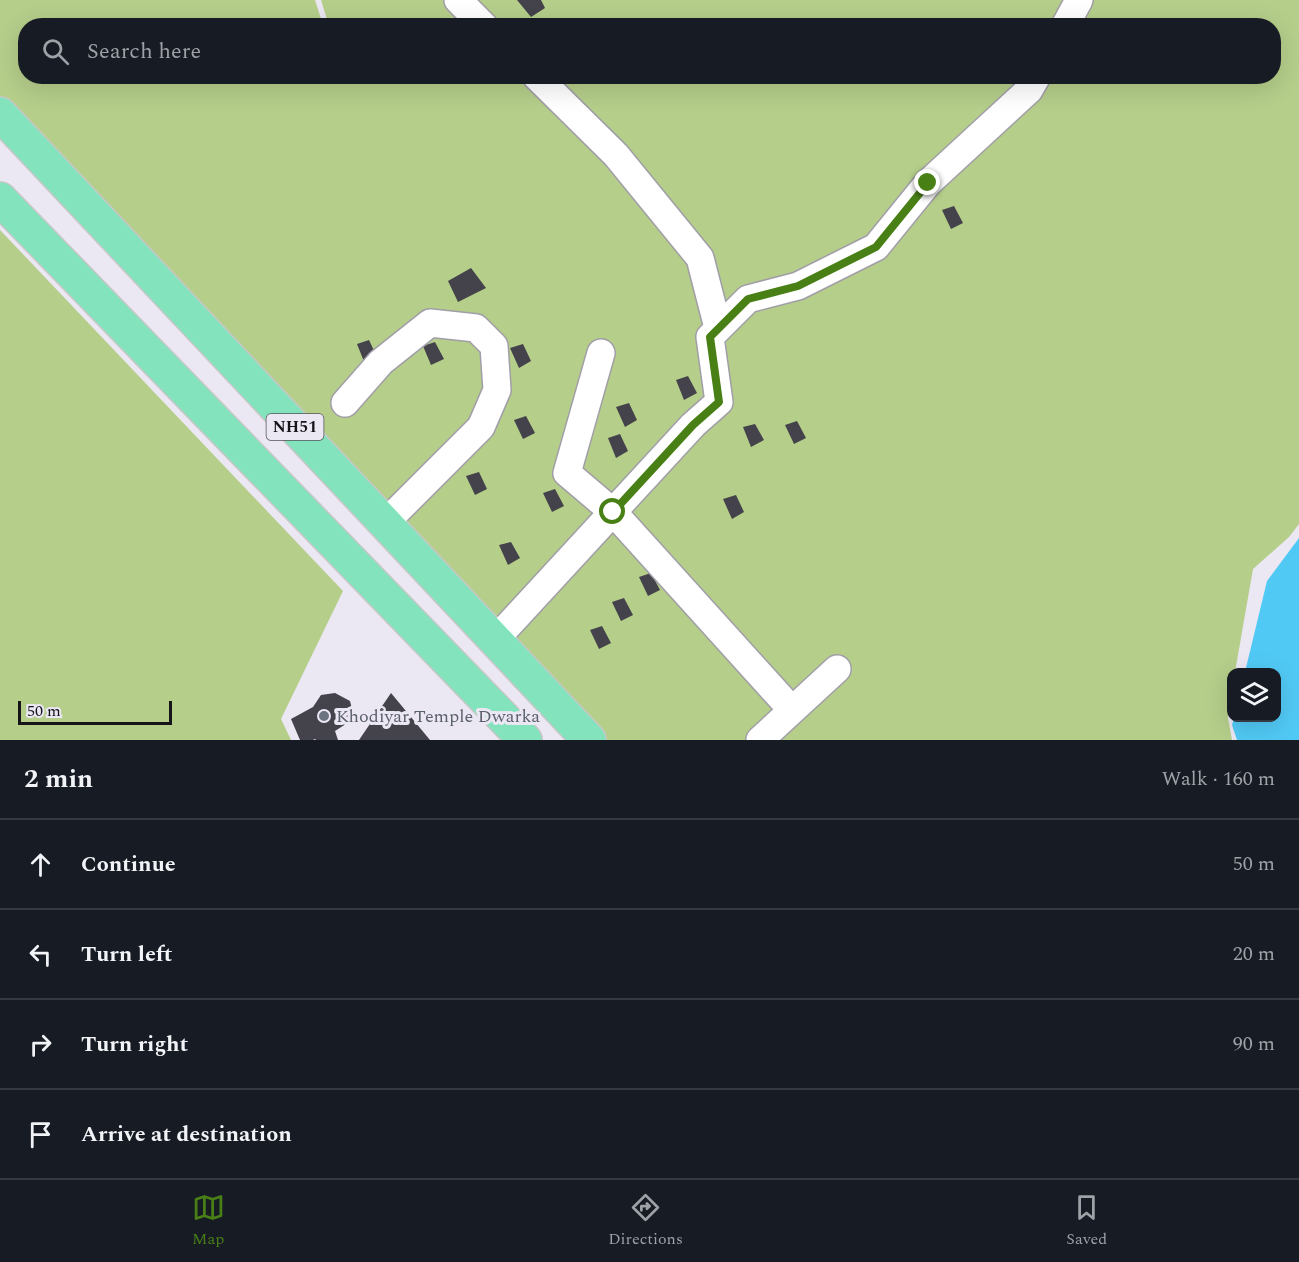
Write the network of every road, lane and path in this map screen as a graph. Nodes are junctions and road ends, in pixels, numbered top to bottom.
1 (458, 0) edge
2 (1079, 0) edge
3 (476, 18) edge
4 (1069, 18) edge
5 (544, 84) edge
6 (1032, 84) edge
7 (0, 114) edge
8 (0, 200) edge
9 (718, 328) junction
10 (602, 353) dead end
11 (345, 403) dead end
12 (613, 512) junction
13 (385, 523) junction
14 (495, 640) junction
15 (837, 669) dead end
16 (792, 710) junction
17 (525, 740) edge
18 (589, 740) edge
19 (760, 740) edge

1 - 3 street
2 - 4 street
5 - 9 street
6 - 9 street
7 - 13 highway, NH51
8 - 17 highway, NH51
9 - 12 street
10 - 12 street
11 - 13 street
12 - 14 street
12 - 16 street
13 - 14 highway, NH51
14 - 18 highway, NH51
15 - 16 street
16 - 19 street

